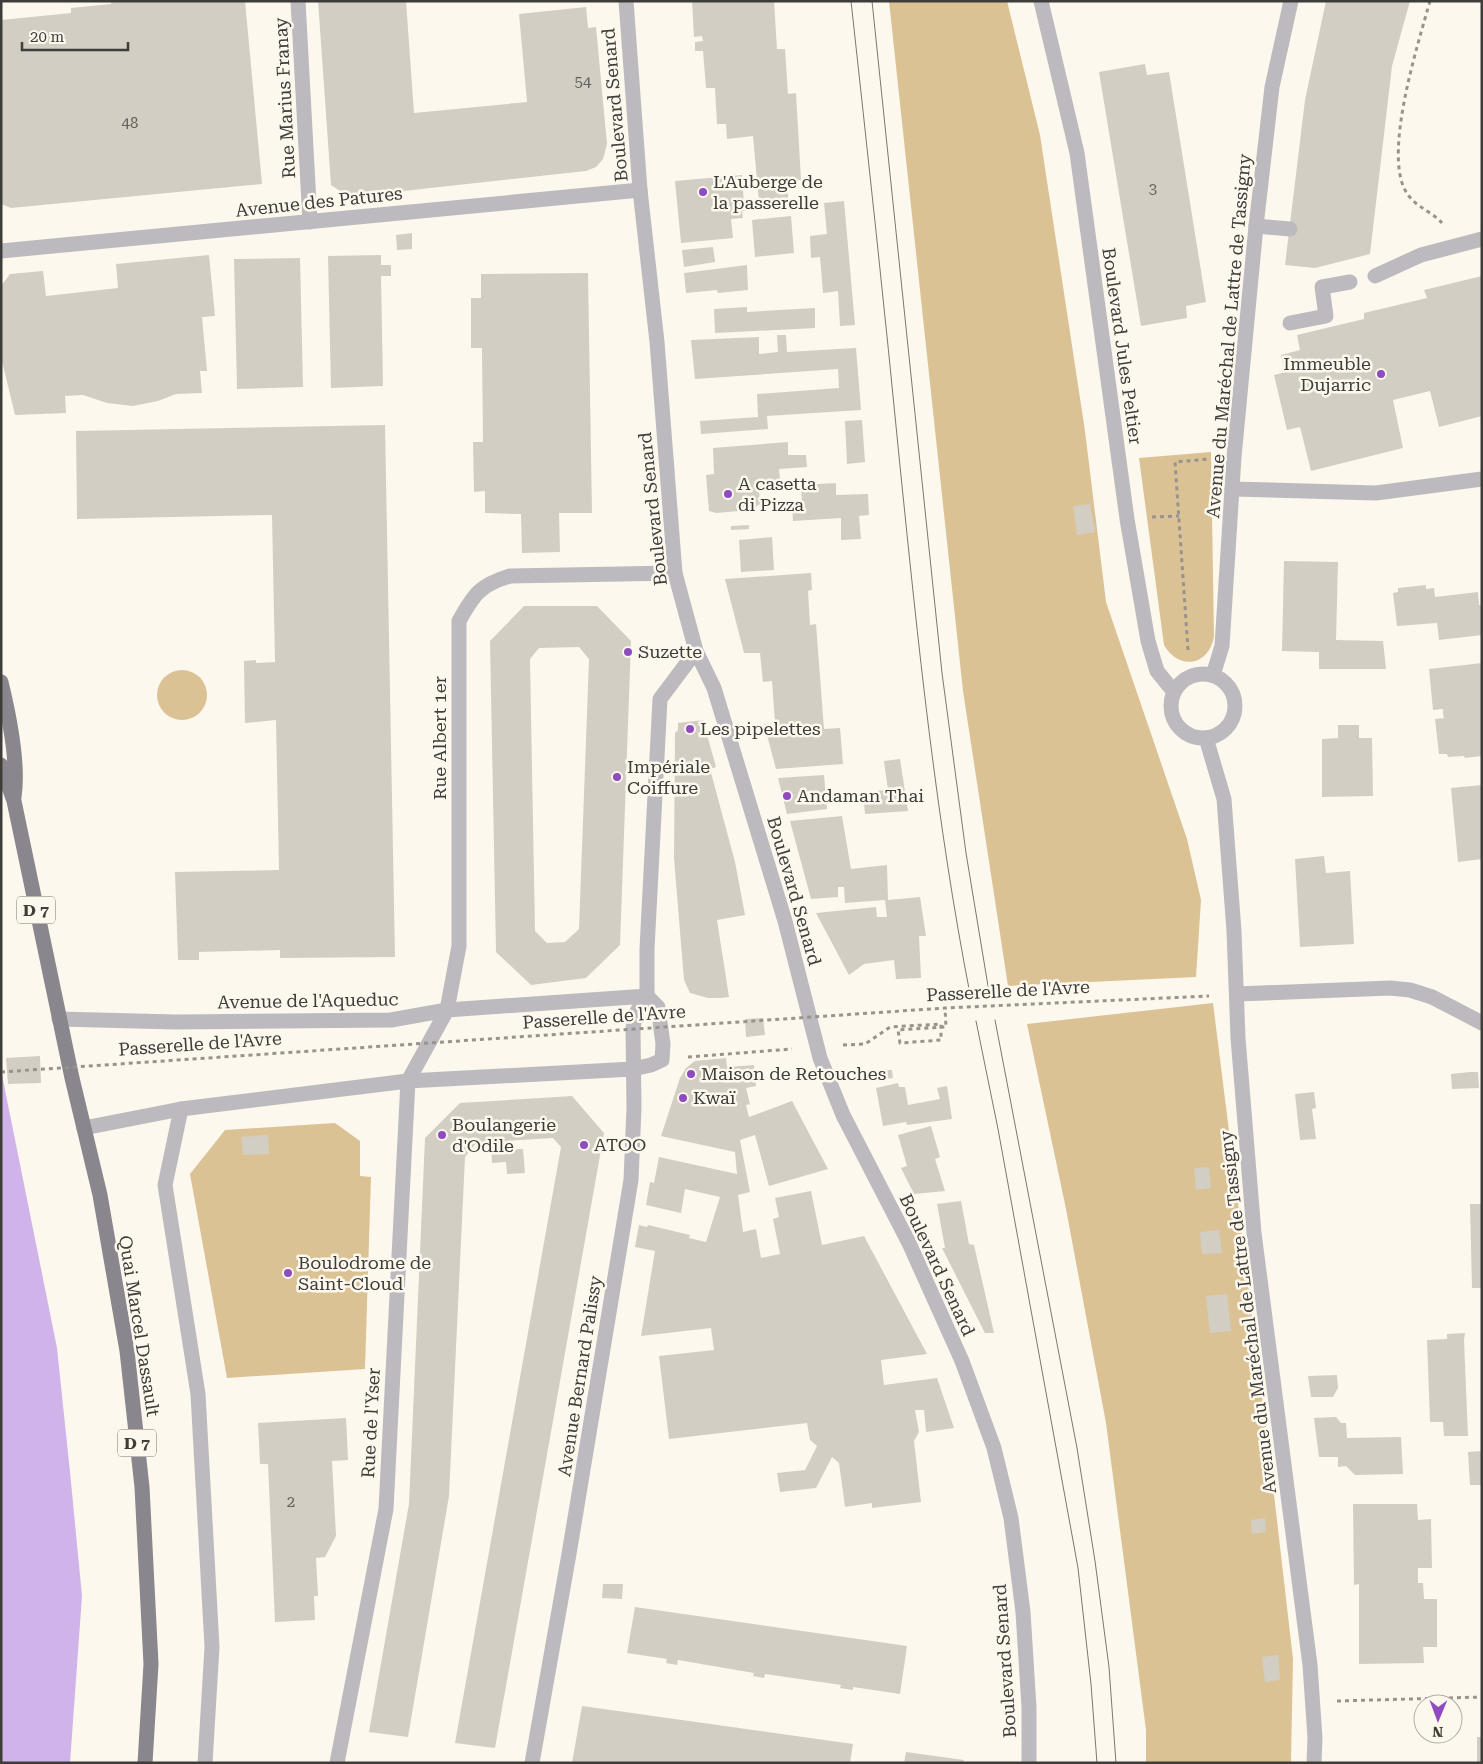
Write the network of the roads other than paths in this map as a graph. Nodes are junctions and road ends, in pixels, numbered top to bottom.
1 (298, 1) edge
2 (626, 1) edge
3 (1041, 1) edge
4 (1291, 1) edge
5 (640, 190) junction
6 (310, 222) junction
7 (1256, 226) junction
8 (1290, 228) dead end
9 (1482, 238) edge
10 (1, 251) edge
11 (1376, 276) dead end
12 (1350, 282) dead end
13 (1290, 323) dead end
14 (1482, 479) edge
15 (1232, 489) junction
16 (676, 573) junction
17 (696, 651) junction
18 (1212, 675) junction
19 (1, 682) edge
20 (1174, 692) junction
21 (1206, 738) junction
22 (1, 765) edge
23 (14, 801) junction
24 (1237, 994) junction
25 (647, 996) junction
26 (446, 1010) junction
27 (59, 1019) junction
28 (1482, 1023) edge
29 (633, 1068) junction
30 (408, 1081) junction
31 (181, 1109) junction
32 (84, 1128) junction
33 (145, 1763) edge
34 (205, 1763) edge
35 (336, 1763) edge
36 (532, 1763) edge
37 (1029, 1763) edge
38 (1314, 1763) edge

1 - 6 street, Rue Marius Franay
2 - 5 street, Boulevard Senard
3 - 20 street, Boulevard Jules Peltier
4 - 7 street, Avenue du Maréchal de Lattre de Tassigny
5 - 6 street, Avenue des Patures
5 - 16 street, Boulevard Senard
6 - 10 street, Avenue des Patures
7 - 8 street
7 - 15 street, Avenue du Maréchal de Lattre de Tassigny
9 - 11 street
12 - 13 street
14 - 15 street
15 - 18 street, Avenue du Maréchal de Lattre de Tassigny
16 - 17 street, Boulevard Senard
16 - 26 street, Rue Albert 1er
17 - 25 street, Avenue Bernard Palissy
17 - 37 street, Boulevard Senard
18 - 20 street
18 - 21 street
19 - 23 main road, D 7
20 - 21 street
21 - 24 street, Avenue du Maréchal de Lattre de Tassigny
22 - 23 main road, D 7
23 - 27 main road, D 7
24 - 28 street
24 - 38 street, Avenue du Maréchal de Lattre de Tassigny
25 - 26 street, Avenue de l'Aqueduc
25 - 29 street, Avenue Bernard Palissy
25 - 29 street
26 - 27 street, Avenue de l'Aqueduc
26 - 30 street, Rue Albert 1er
27 - 32 main road, Quai Marcel Dassault / D 7
29 - 30 street
29 - 36 street, Avenue Bernard Palissy
30 - 31 street
30 - 35 street, Rue de l'Yser
31 - 32 street
31 - 34 street
32 - 33 main road, Quai Marcel Dassault / D 7

